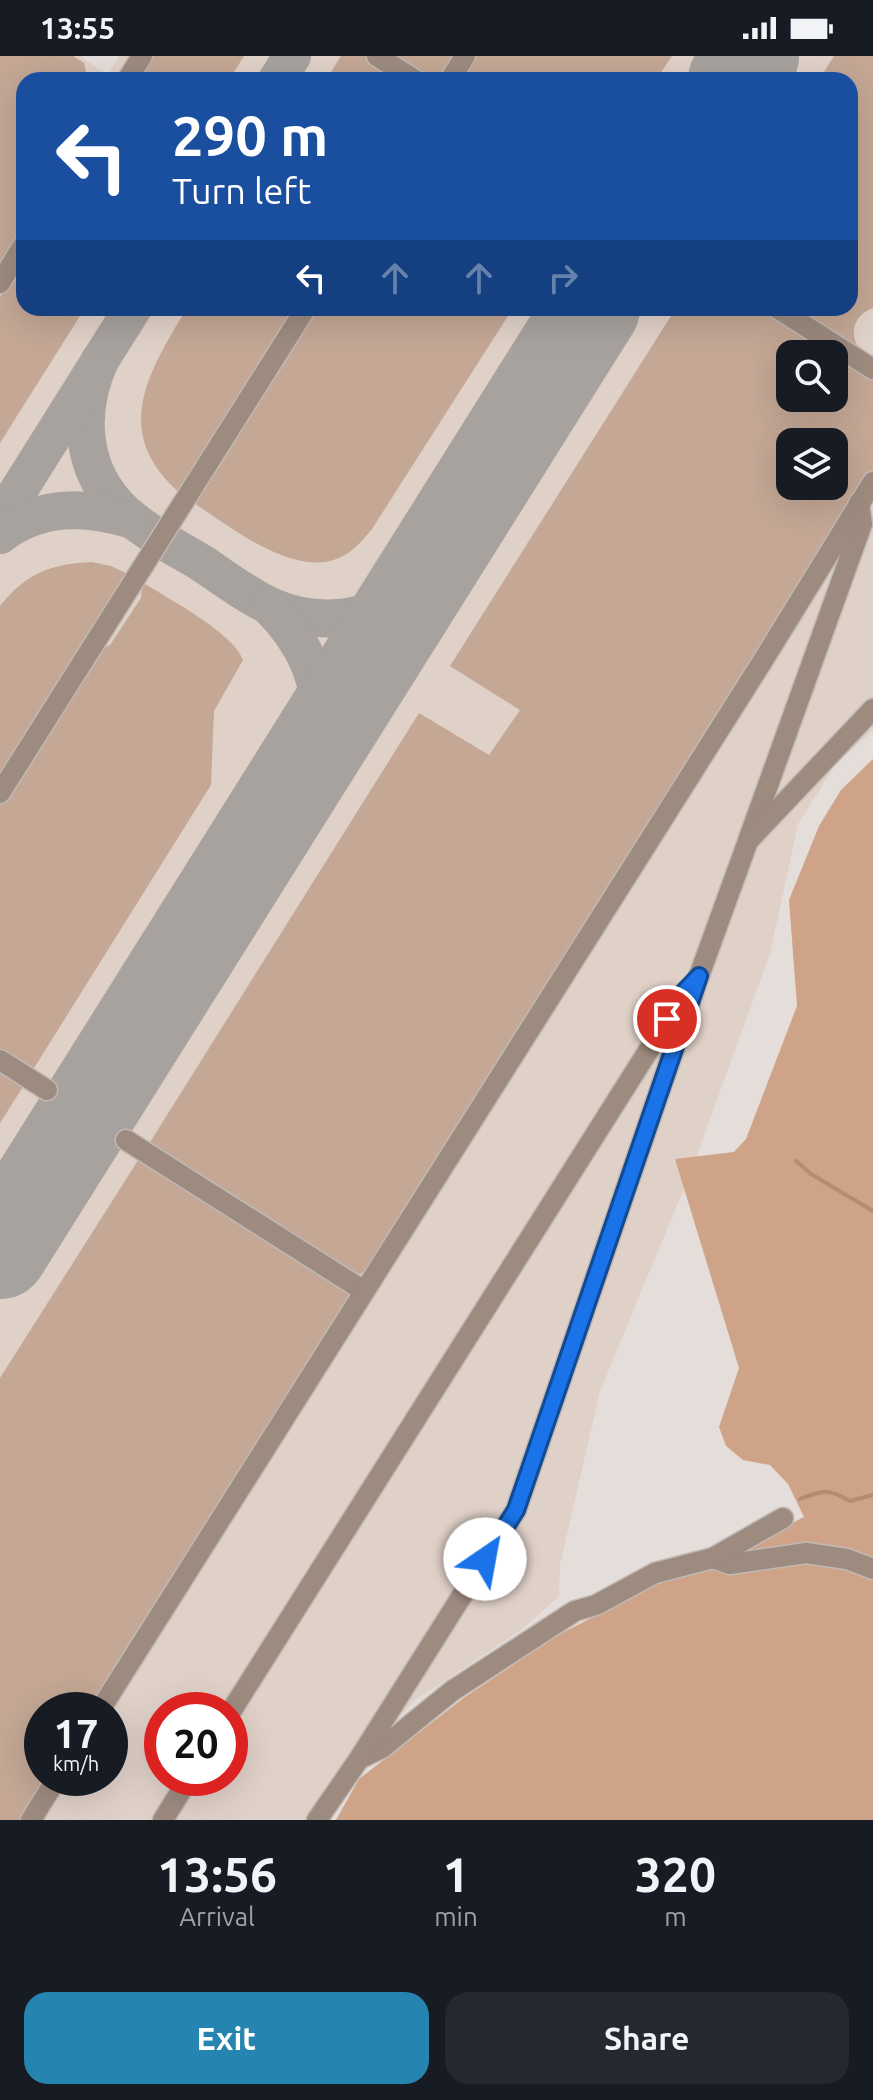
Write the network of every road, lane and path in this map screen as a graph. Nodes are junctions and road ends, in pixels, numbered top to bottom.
1 (377, 56) edge
2 (402, 72) edge
3 (16, 257) edge
4 (0, 283) edge
5 (301, 316) edge
6 (790, 316) edge
7 (873, 369) edge
8 (873, 482) edge
9 (859, 503) junction
10 (873, 709) edge
11 (0, 793) edge
12 (748, 841) junction
13 (699, 976) junction
14 (0, 1060) edge
15 (47, 1090) dead end
16 (126, 1140) dead end
17 (364, 1291) junction
18 (783, 1518) dead end
19 (713, 1558) junction
20 (873, 1569) edge
21 (111, 1692) edge
22 (243, 1692) edge
23 (359, 1759) junction
24 (46, 1796) edge
25 (178, 1796) edge
26 (31, 1820) edge
27 (163, 1820) edge
28 (317, 1820) edge

1 - 2 street
3 - 4 street
5 - 11 street
6 - 7 street
8 - 9 street
9 - 12 street
9 - 17 street
10 - 12 street
12 - 13 street
13 - 22 street
13 - 23 street
14 - 15 street
16 - 17 street
17 - 21 street
18 - 19 street
19 - 20 street
19 - 23 street
23 - 28 street
24 - 26 street
25 - 27 street

